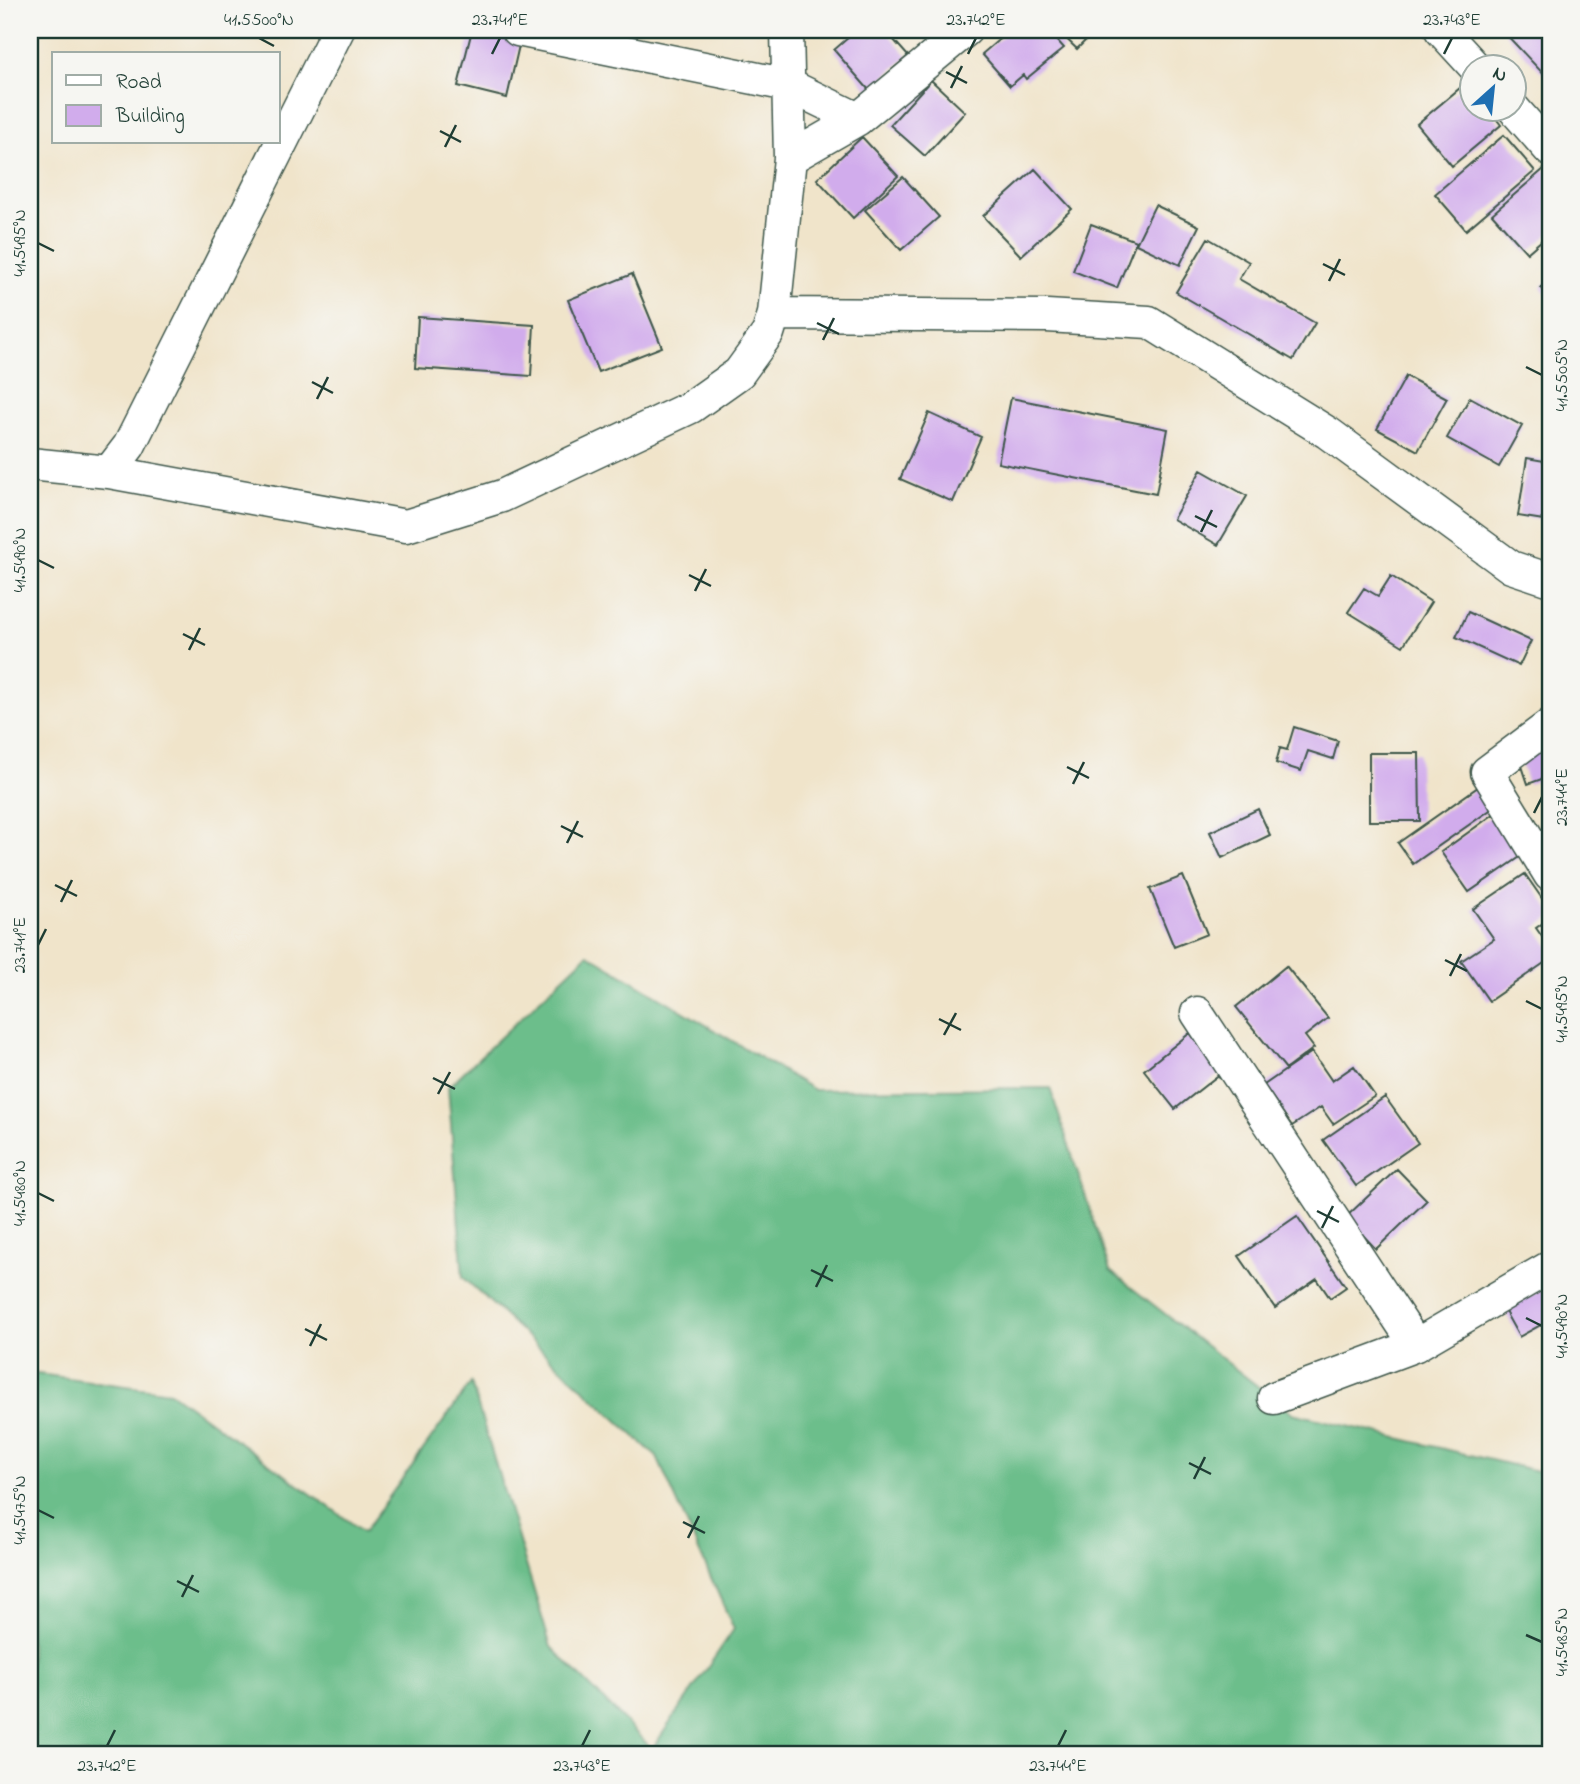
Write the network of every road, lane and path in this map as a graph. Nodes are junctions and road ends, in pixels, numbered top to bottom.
1 (338, 30) edge
2 (518, 30) edge
3 (787, 30) edge
4 (965, 30) edge
5 (1441, 30) edge
6 (1461, 52) edge
7 (788, 85) junction
8 (858, 119) junction
9 (1525, 122) edge
10 (1550, 150) edge
11 (790, 158) junction
12 (774, 314) junction
13 (30, 464) edge
14 (109, 472) junction
15 (1550, 580) edge
16 (1550, 725) edge
17 (1550, 875) edge
18 (1197, 1013) dead end
19 (1550, 1267) edge
20 (1416, 1345) junction
21 (1274, 1398) dead end

1 - 14 street
2 - 7 street
3 - 7 street
4 - 8 street
5 - 6 street
7 - 8 street
7 - 11 street
8 - 11 street
9 - 10 street
11 - 12 street
12 - 14 street
12 - 15 street
13 - 14 street
16 - 17 street
18 - 20 street
19 - 20 street
20 - 21 street

